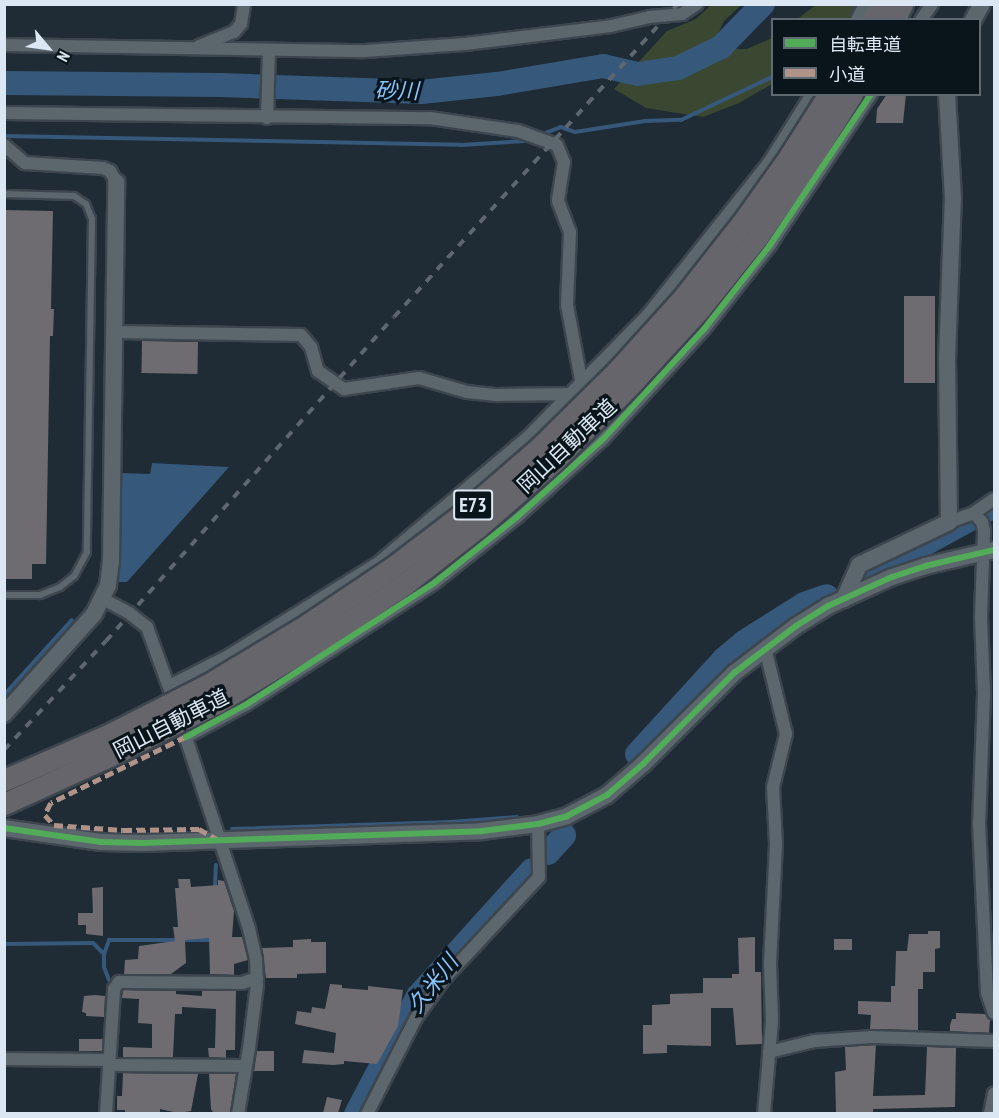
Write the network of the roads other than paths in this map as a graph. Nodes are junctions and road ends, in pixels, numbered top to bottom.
1 (244, 4) edge
2 (697, 4) edge
3 (865, 4) edge
4 (880, 4) edge
5 (902, 4) edge
6 (932, 4) edge
7 (982, 4) edge
8 (858, 18) edge
9 (873, 18) edge
10 (895, 18) edge
11 (922, 18) edge
12 (974, 18) edge
13 (4, 45) edge
14 (189, 49) junction
15 (269, 54) junction
16 (811, 96) edge
17 (828, 96) edge
18 (851, 96) edge
19 (871, 96) edge
20 (947, 96) edge
21 (4, 113) edge
22 (267, 115) junction
23 (4, 145) edge
24 (10, 159) edge
25 (116, 182) joint
26 (4, 194) edge
27 (114, 332) junction
28 (582, 384) junction
29 (573, 394) junction
30 (994, 500) edge
31 (978, 516) junction
32 (950, 522) junction
33 (989, 550) edge
34 (4, 595) edge
35 (104, 599) junction
36 (844, 599) junction
37 (765, 648) junction
38 (169, 686) junction
39 (4, 714) edge
40 (186, 737) junction
41 (4, 780) edge
42 (4, 804) edge
43 (537, 824) junction
44 (4, 828) edge
45 (219, 840) junction
46 (257, 978) junction
47 (994, 1013) edge
48 (994, 1041) edge
49 (769, 1052) junction
50 (4, 1059) edge
51 (109, 1062) junction
52 (244, 1066) junction
53 (994, 1093) edge
54 (106, 1113) edge
55 (238, 1113) edge
56 (368, 1113) edge
57 (764, 1113) edge
58 (990, 1113) edge

1 - 14 street
2 - 15 street
3 - 8 street
4 - 9 highway
5 - 10 highway
6 - 11 street
7 - 12 street
13 - 14 street
14 - 15 street
15 - 22 street
16 - 28 street
17 - 41 highway, 岡山自動車道 / E73, bridge
18 - 42 highway, 岡山自動車道 / E73, bridge
19 - 40 street
20 - 32 street
21 - 22 street
22 - 28 street
23 - 24 street
24 - 25 street
25 - 27 street
26 - 34 lane
27 - 29 street
27 - 35 street
28 - 29 street
29 - 38 street
30 - 31 street
31 - 32 street
31 - 33 street
32 - 36 street
33 - 36 street
33 - 47 street
35 - 38 street
35 - 39 street
36 - 37 street
37 - 43 street
37 - 49 street
38 - 40 street
40 - 45 street
43 - 45 street
43 - 56 street
44 - 45 street
45 - 46 street
46 - 51 street
46 - 52 street
48 - 49 street
49 - 57 street
50 - 51 street
51 - 52 street
51 - 54 street
52 - 55 street
53 - 58 street

